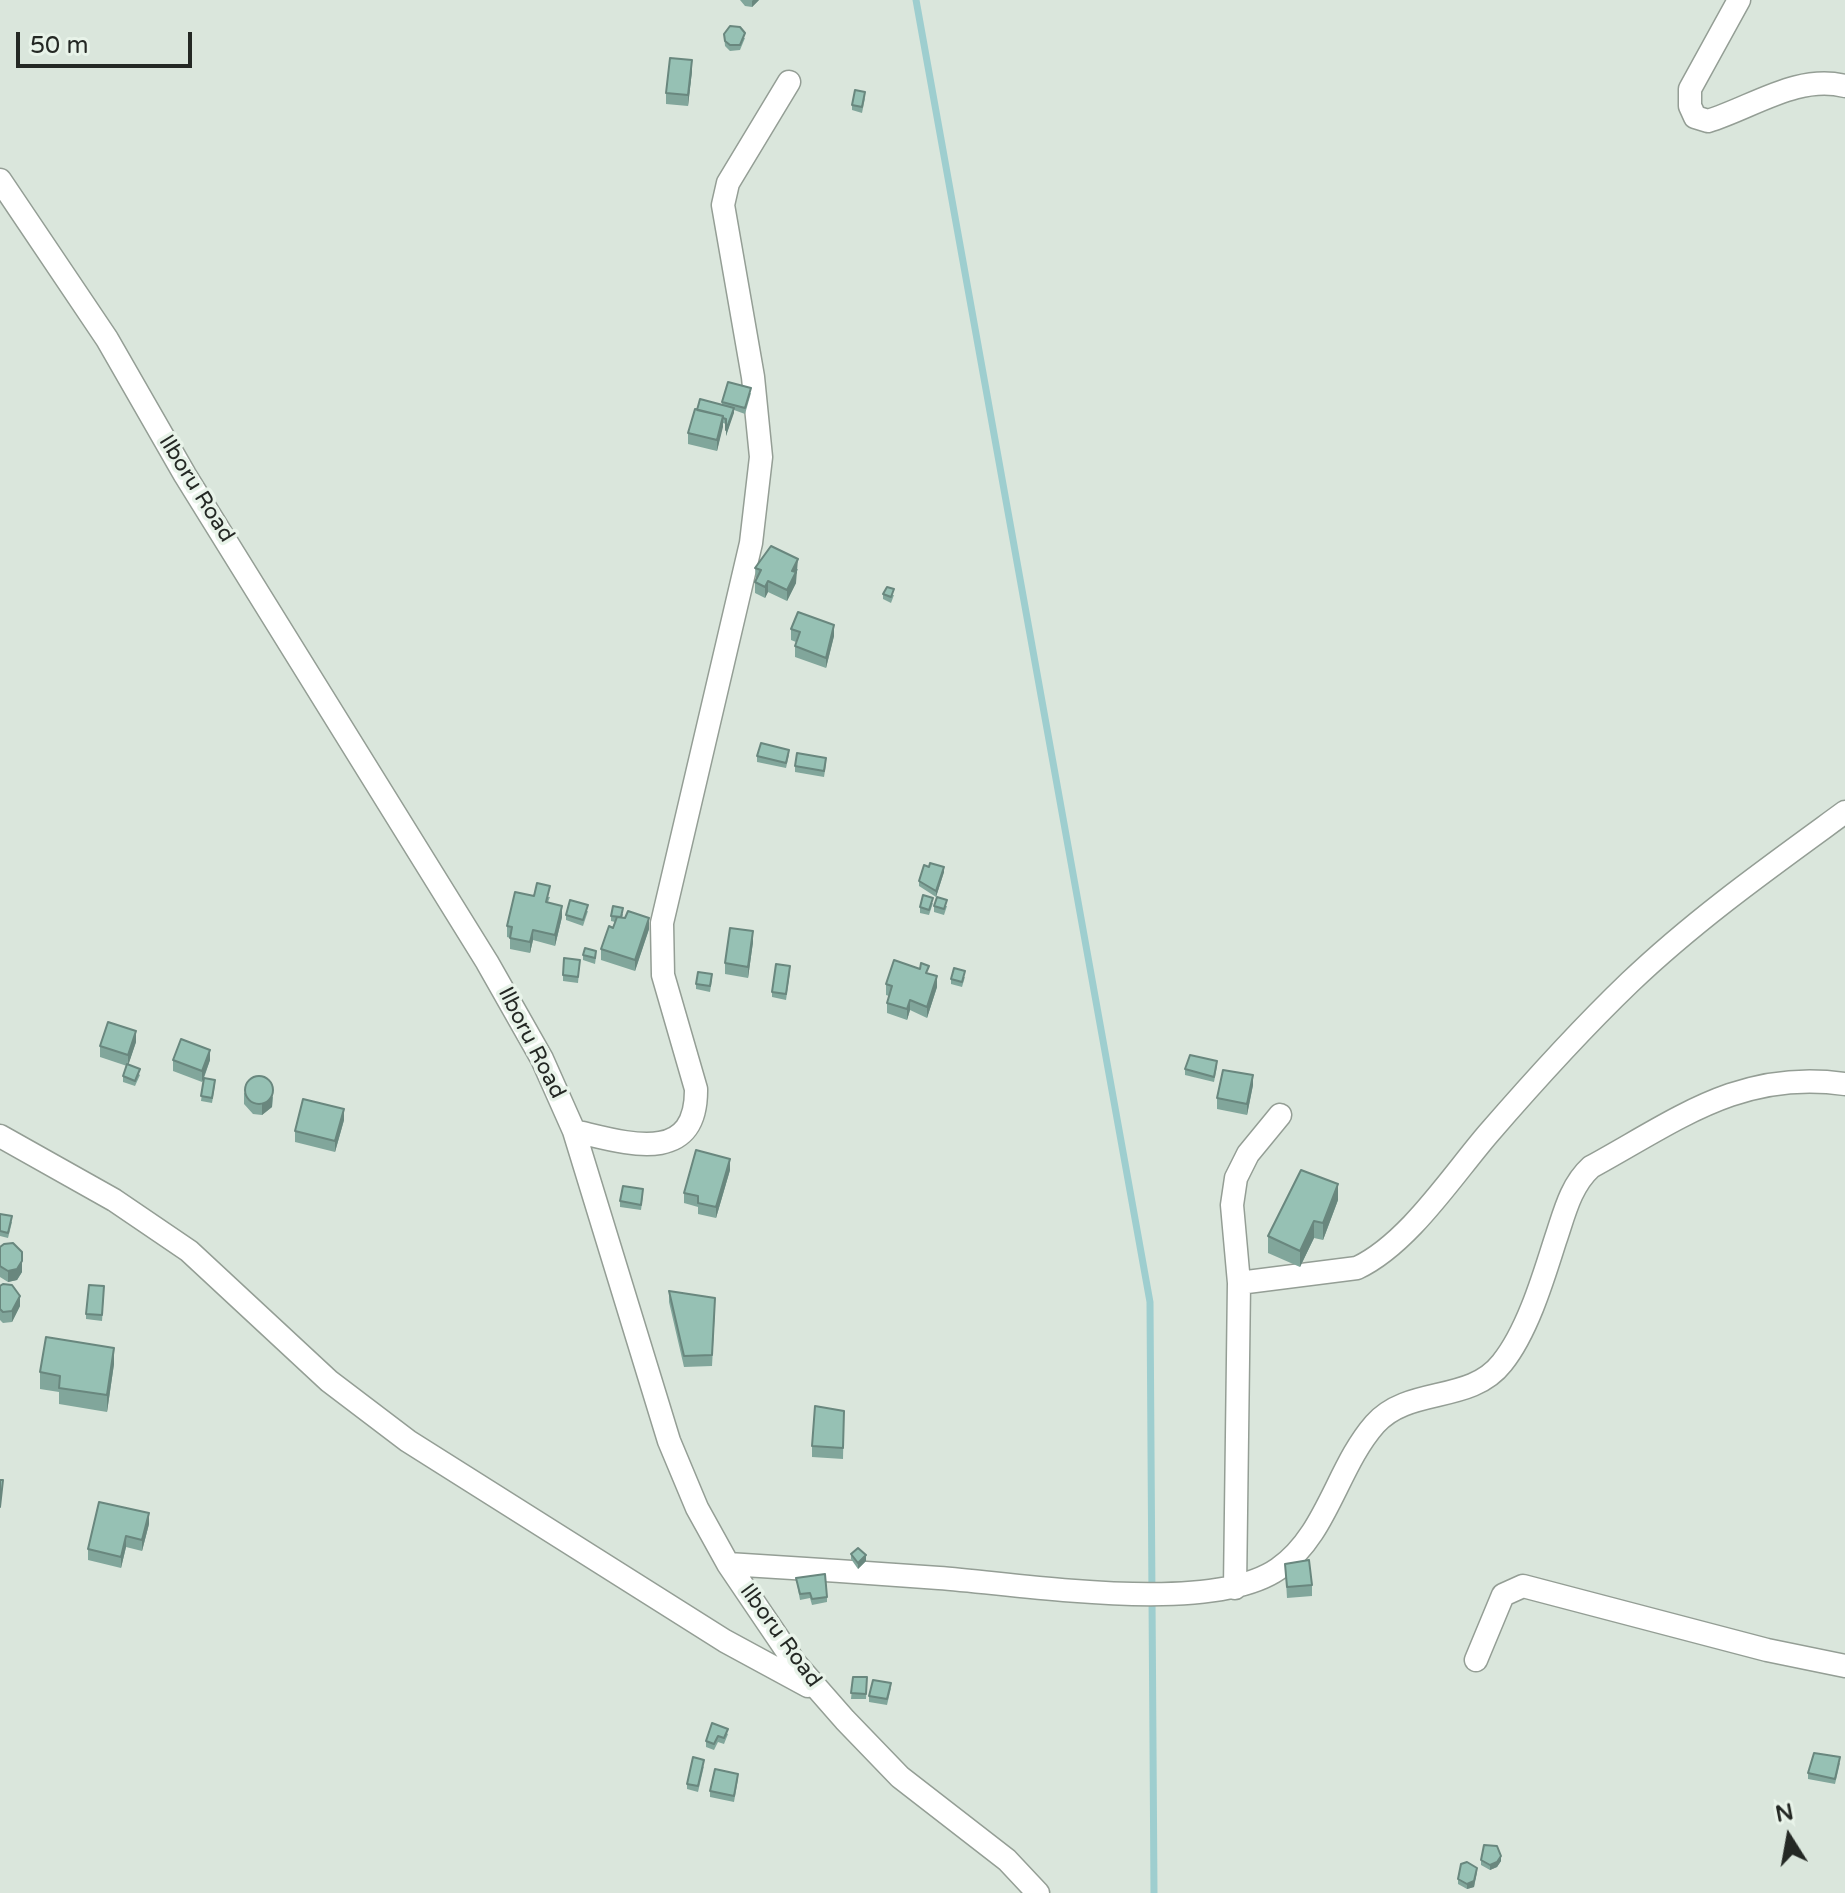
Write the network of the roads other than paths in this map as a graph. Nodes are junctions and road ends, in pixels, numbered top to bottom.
1 (1735, 4) edge
2 (789, 82) dead end
3 (1845, 86) edge
4 (0, 180) edge
5 (1845, 812) edge
6 (1845, 1084) edge
7 (1280, 1115) dead end
8 (574, 1131) junction
9 (0, 1136) edge
10 (1239, 1283) junction
11 (728, 1564) junction
12 (1235, 1588) junction
13 (1476, 1660) dead end
14 (1845, 1666) edge
15 (820, 1692) junction
16 (1038, 1893) edge

1 - 3 street
2 - 8 street
4 - 8 street, Ilboru Road
5 - 10 street
6 - 12 street
7 - 10 street
8 - 11 street, Ilboru Road
9 - 15 street
10 - 12 street
11 - 12 street
11 - 15 street, Ilboru Road
13 - 14 street
15 - 16 street, Ilboru Road

